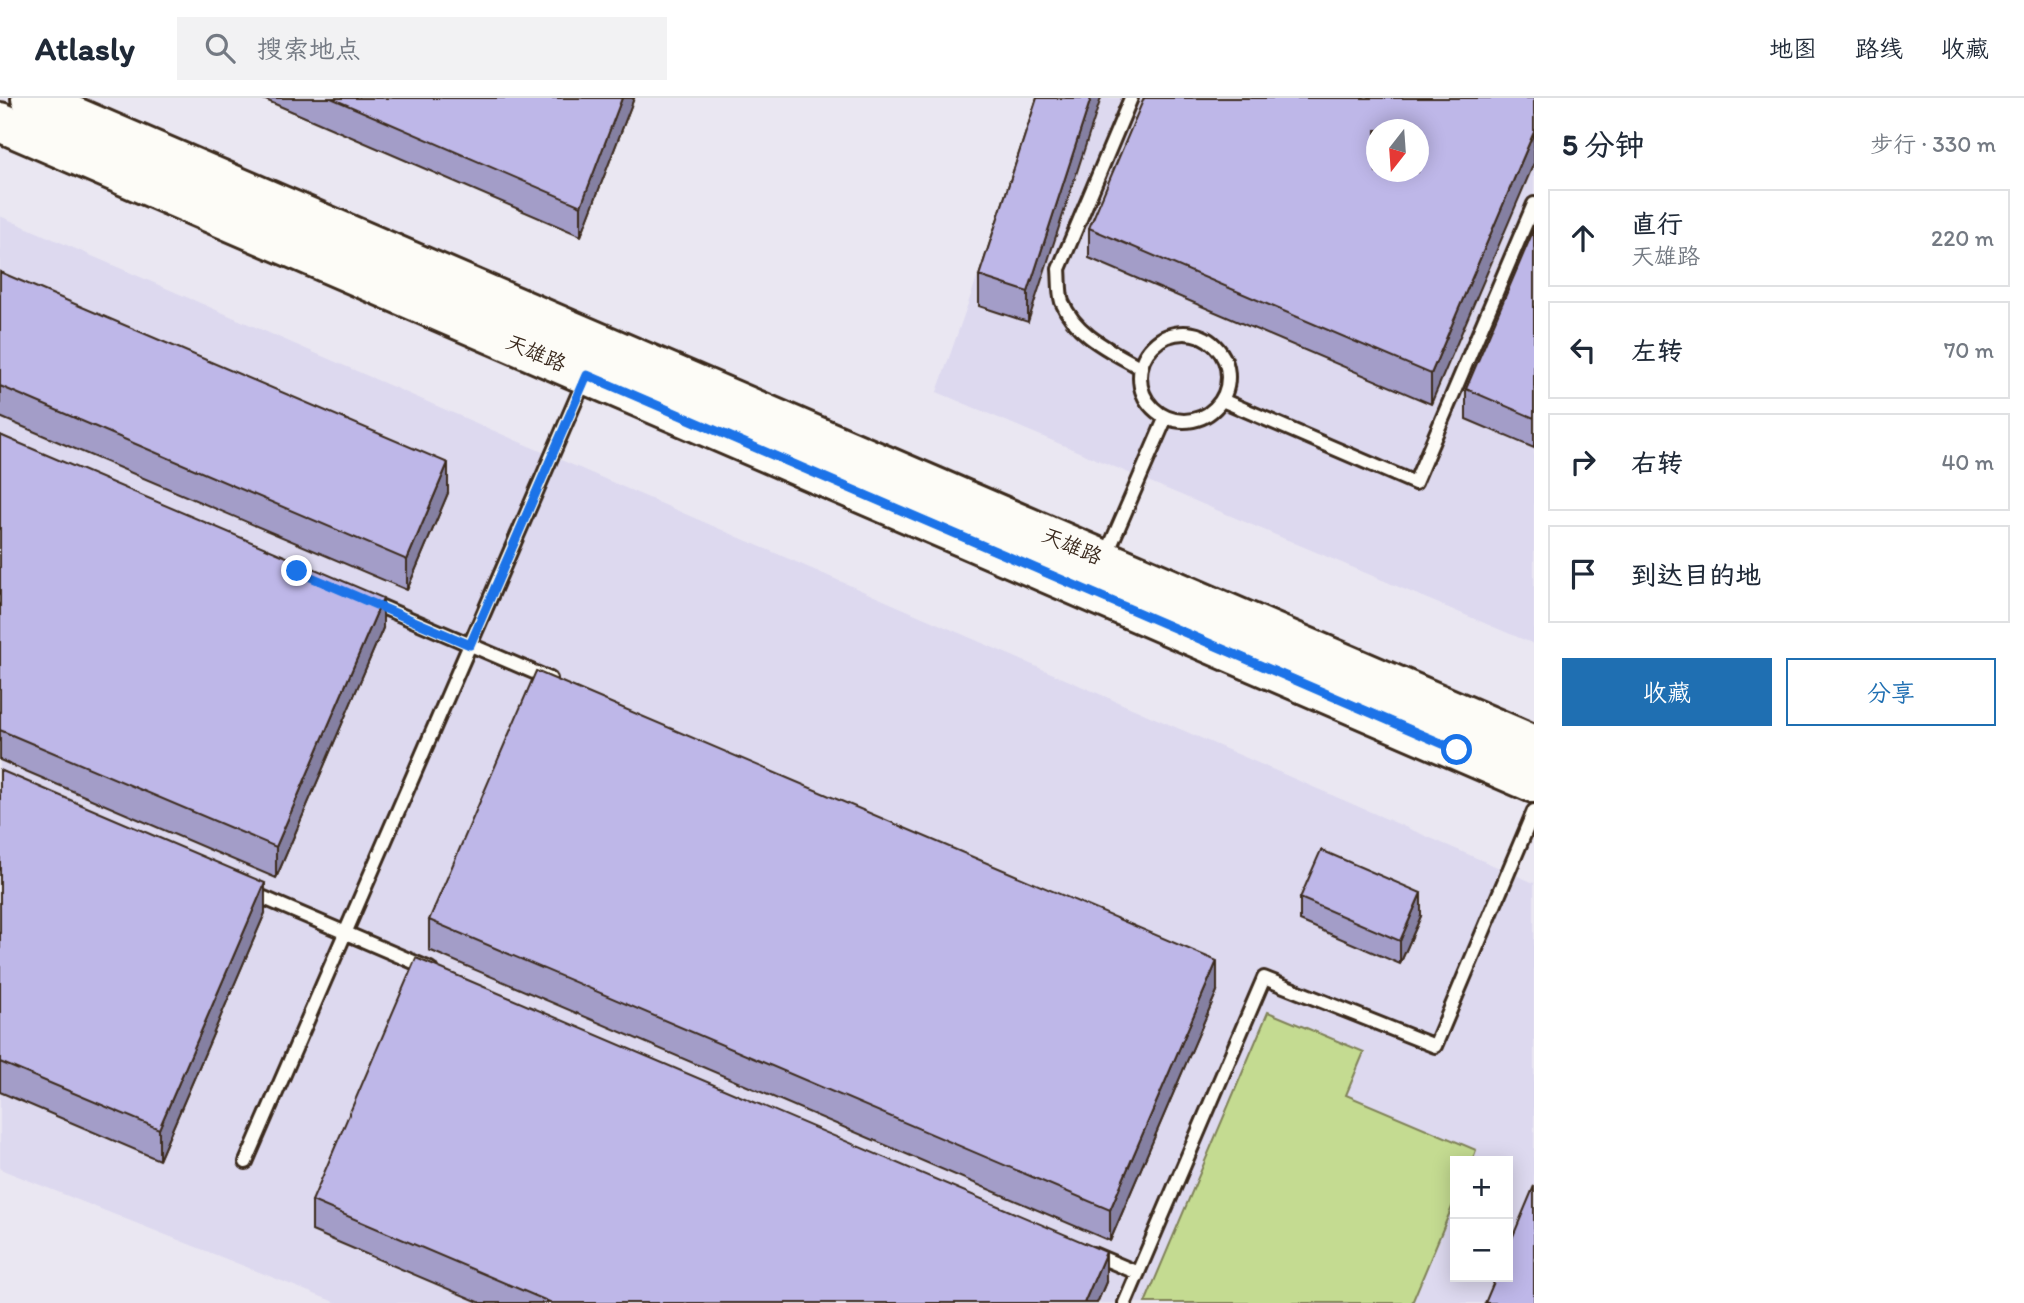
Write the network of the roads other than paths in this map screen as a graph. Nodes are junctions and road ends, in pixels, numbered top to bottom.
1 (32, 98) edge
2 (1131, 98) edge
3 (0, 122) edge
4 (1534, 204) edge
5 (1141, 368) junction
6 (587, 375) junction
7 (1222, 400) junction
8 (1166, 417) junction
9 (1105, 560) junction
10 (356, 596) edge
11 (470, 645) junction
12 (559, 683) edge
13 (1534, 745) edge
14 (1534, 783) edge
15 (1534, 811) edge
16 (243, 889) edge
17 (345, 933) junction
18 (448, 977) edge
19 (246, 1162) dead end
20 (1087, 1251) edge
21 (1138, 1273) junction
22 (1125, 1303) edge

1 - 9 main road, 天雄路
2 - 5 lane
3 - 6 main road, 天雄路
4 - 7 lane
5 - 7 lane
5 - 8 lane
6 - 11 lane
6 - 14 main road, 天雄路
7 - 8 lane
8 - 9 lane
9 - 13 main road, 天雄路
10 - 11 lane
11 - 12 lane
11 - 17 lane
15 - 21 lane
16 - 17 lane
17 - 18 lane
17 - 19 lane
20 - 21 lane
21 - 22 lane

